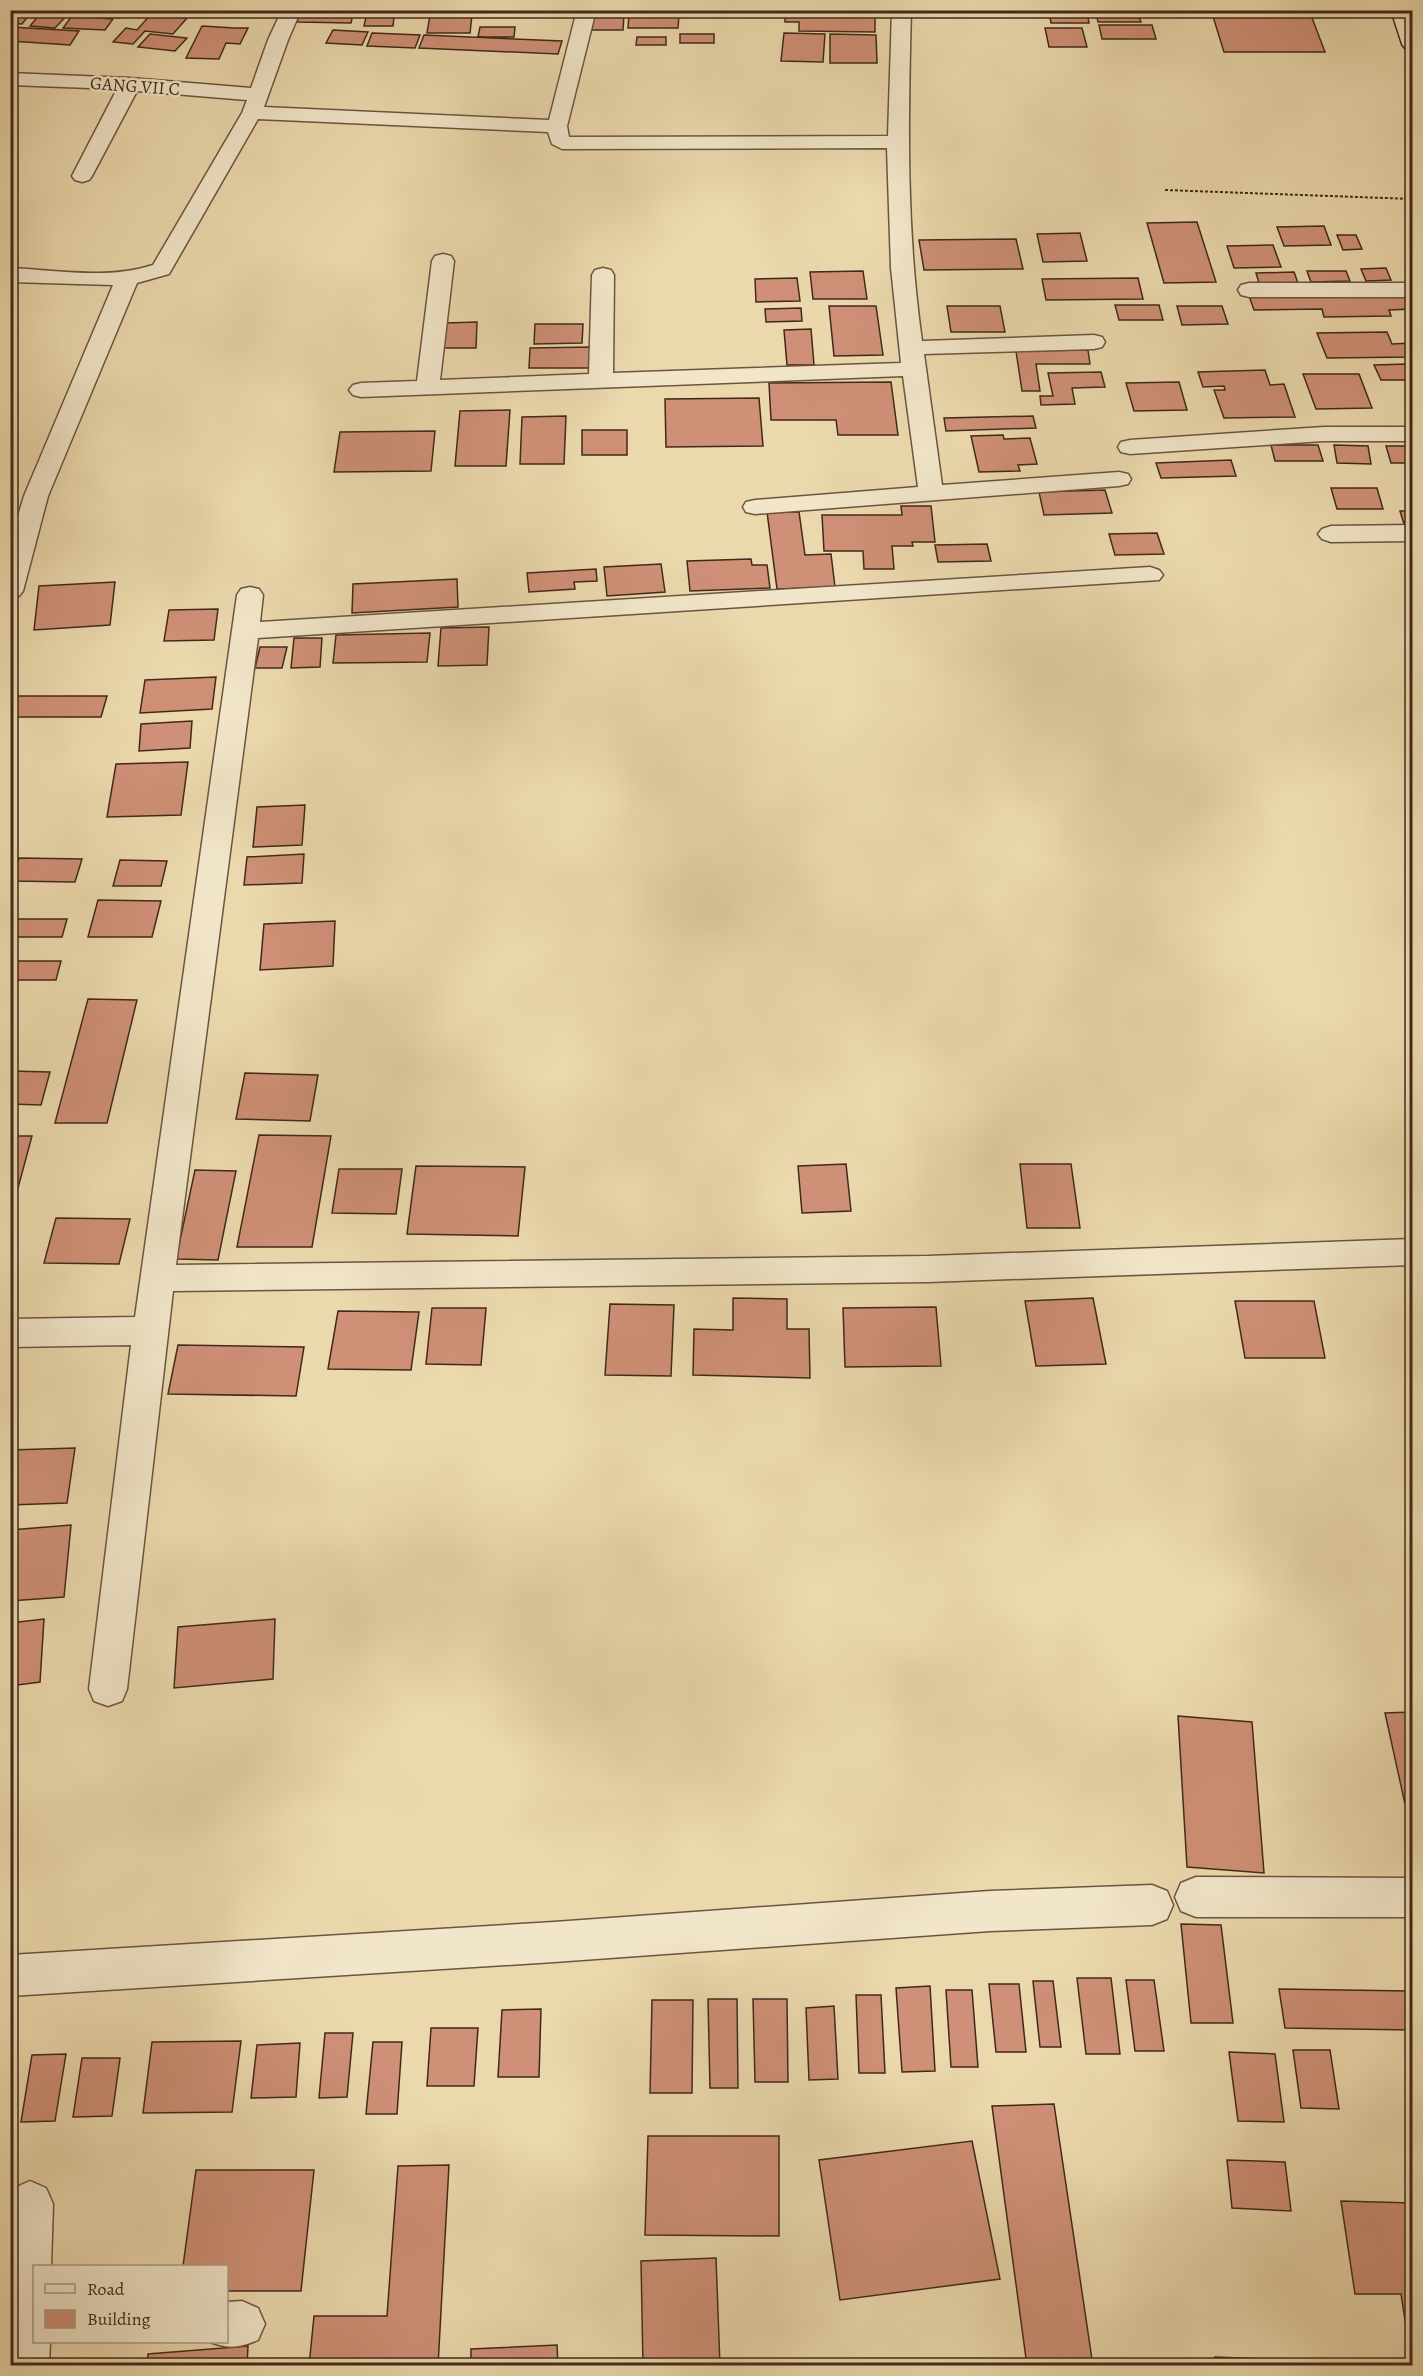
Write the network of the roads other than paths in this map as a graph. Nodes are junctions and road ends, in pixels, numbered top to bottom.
1 (292, 10) edge
2 (587, 10) edge
3 (902, 10) edge
4 (1400, 10) edge
5 (1413, 44) edge
6 (10, 79) edge
7 (130, 84) junction
8 (256, 104) junction
9 (557, 126) junction
10 (896, 142) junction
11 (82, 176) dead end
12 (442, 261) dead end
13 (10, 275) edge
14 (603, 275) dead end
15 (128, 279) junction
16 (1249, 290) dead end
17 (1413, 290) edge
18 (1094, 342) dead end
19 (912, 358) junction
20 (601, 381) junction
21 (428, 386) junction
22 (361, 390) dead end
23 (1413, 434) edge
24 (1130, 447) dead end
25 (1119, 479) dead end
26 (931, 494) junction
27 (36, 496) junction
28 (10, 497) edge
29 (755, 507) dead end
30 (1413, 533) edge
31 (1331, 534) dead end
32 (1150, 574) dead end
33 (10, 591) edge
34 (250, 595) dead end
35 (246, 631) junction
36 (1413, 1252) edge
37 (158, 1278) junction
38 (150, 1331) junction
39 (10, 1333) edge
40 (108, 1689) dead end
41 (1196, 1897) dead end
42 (1413, 1898) edge
43 (1152, 1905) dead end
44 (10, 1976) edge
45 (30, 2204) dead end
46 (29, 2345) edge

1 - 8 street
2 - 9 street
3 - 10 street
4 - 5 street
6 - 7 street, GANG VII C
7 - 8 street, GANG VII C
7 - 11 street
8 - 9 street, GANG VII C
8 - 15 street
9 - 10 street
10 - 19 street
12 - 21 street
13 - 15 street
14 - 20 street
15 - 27 street
16 - 17 street
18 - 19 street
19 - 20 street
19 - 26 street
20 - 21 street
21 - 22 street
23 - 24 street
25 - 26 street
26 - 29 street
27 - 28 street
27 - 33 street
30 - 31 street
32 - 35 street
34 - 35 street
35 - 37 street
36 - 37 street
37 - 38 street
38 - 39 street
38 - 40 street
41 - 42 street
43 - 44 street
45 - 46 street

